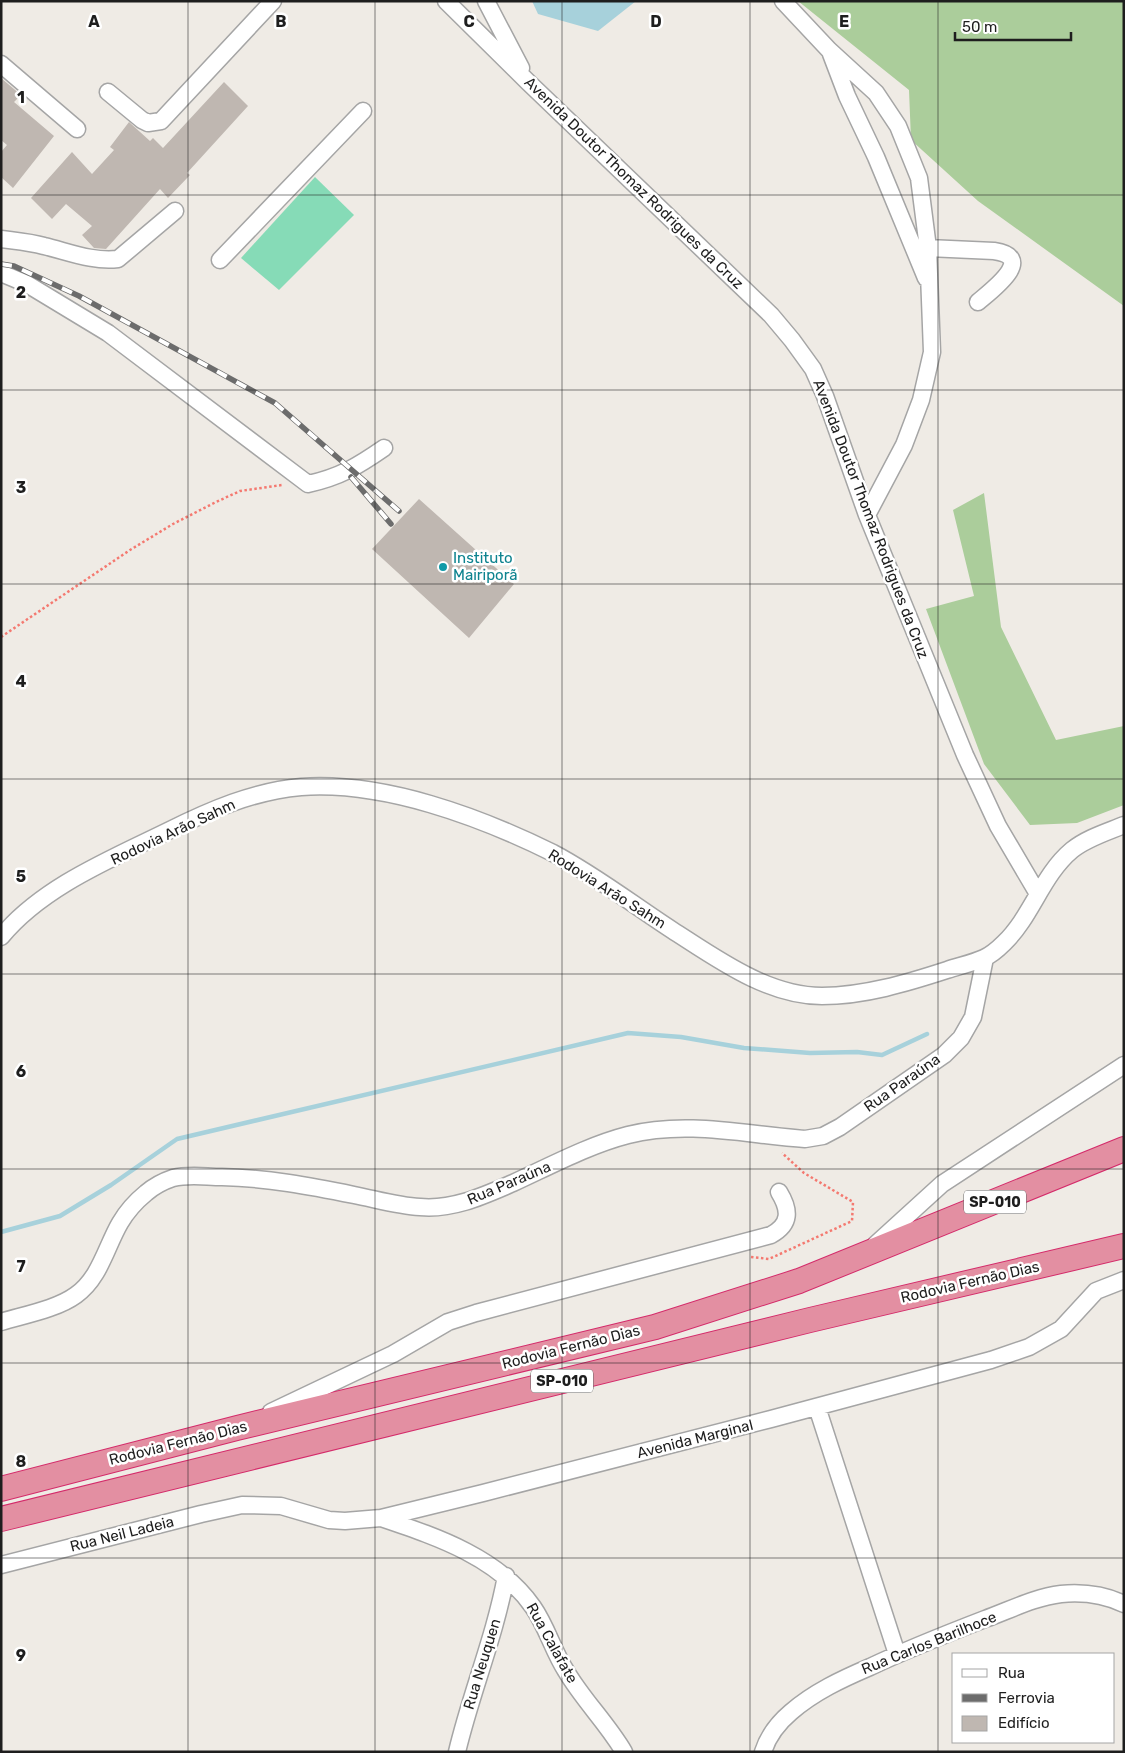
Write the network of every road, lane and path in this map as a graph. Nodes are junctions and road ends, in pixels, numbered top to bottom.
1 (273, 1) edge
2 (446, 1) edge
3 (486, 1) edge
4 (783, 1) edge
5 (829, 50) junction
6 (1, 64) edge
7 (528, 82) junction
8 (108, 92) dead end
9 (363, 111) dead end
10 (77, 129) dead end
11 (175, 211) dead end
12 (1, 238) edge
13 (928, 248) junction
14 (220, 260) dead end
15 (1, 273) edge
16 (930, 288) junction
17 (978, 302) dead end
18 (384, 448) dead end
19 (308, 484) junction
20 (866, 515) junction
21 (1, 637) edge
22 (1124, 825) edge
23 (1038, 894) junction
24 (1, 937) edge
25 (985, 958) junction
26 (1124, 1065) edge
27 (1124, 1149) edge
28 (780, 1192) dead end
29 (1124, 1246) edge
30 (1100, 1252) junction
31 (866, 1253) junction
32 (1124, 1260) edge
33 (1124, 1280) edge
34 (1, 1322) edge
35 (817, 1407) junction
36 (238, 1428) junction
37 (1, 1489) edge
38 (242, 1505) joint
39 (381, 1518) junction
40 (1, 1519) edge
41 (1, 1565) edge
42 (506, 1576) junction
43 (1124, 1604) edge
44 (897, 1654) junction
45 (457, 1752) edge
46 (624, 1752) edge
47 (763, 1752) edge

1 - 8 street
2 - 7 street, Avenida Doutor Thomaz Rodrigues da Cruz
3 - 7 street
4 - 5 street
5 - 13 street
5 - 16 street
6 - 10 street
7 - 20 street, Avenida Doutor Thomaz Rodrigues da Cruz
9 - 14 street
11 - 12 street
13 - 16 street
13 - 17 street
15 - 19 street
16 - 20 street
18 - 19 street
19 - 21 path
20 - 23 street, Avenida Doutor Thomaz Rodrigues da Cruz
22 - 23 street, Rodovia Arão Sahm
23 - 25 street, Rodovia Arão Sahm
24 - 25 street, Rodovia Arão Sahm
25 - 34 street, Rua Paraúna
26 - 31 street
27 - 31 highway, Rodovia Fernão Dias / SP-010
28 - 36 street
29 - 30 highway, Rodovia Fernão Dias / SP-010
30 - 32 highway
30 - 40 highway, Rodovia Fernão Dias / SP-010
31 - 36 highway, Rodovia Fernão Dias / SP-010
33 - 35 street, Avenida Marginal
35 - 39 street, Avenida Marginal
35 - 44 street
36 - 37 highway, Rodovia Fernão Dias / SP-010
38 - 39 street, Avenida Marginal
38 - 41 street, Rua Neil Ladeia
39 - 42 street, Rua Calafate
42 - 45 street, Rua Neuquen
42 - 46 street, Rua Calafate
43 - 44 street, Rua Carlos Barilhoce
44 - 47 street, Rua Carlos Barilhoce

